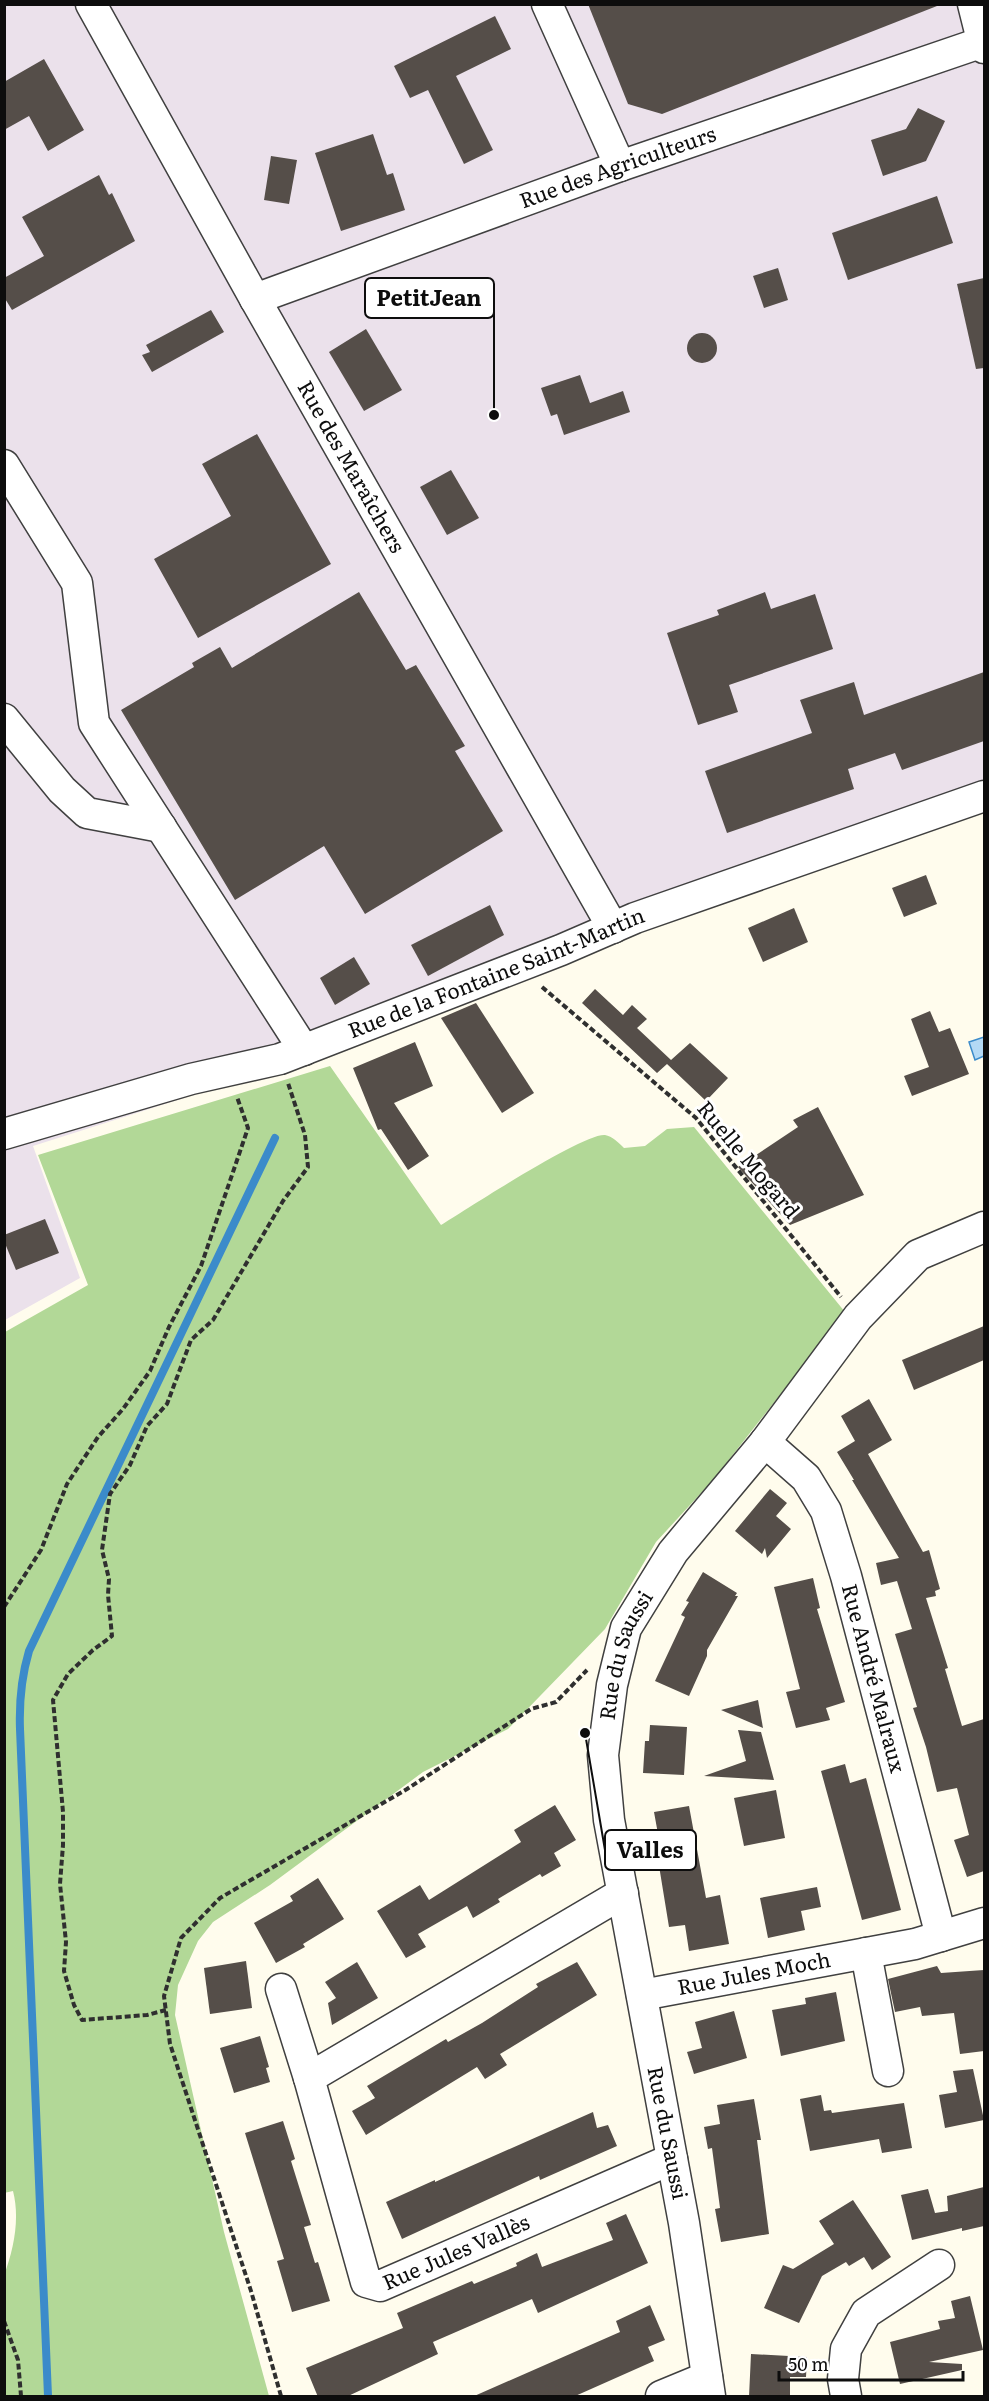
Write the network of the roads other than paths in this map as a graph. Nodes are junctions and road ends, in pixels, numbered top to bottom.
1 (91, 4) edge
2 (547, 4) edge
3 (973, 4) edge
4 (984, 45) edge
5 (620, 166) junction
6 (255, 299) junction
7 (4, 465) edge
8 (4, 719) edge
9 (984, 796) edge
10 (161, 827) junction
11 (613, 928) junction
12 (292, 1054) junction
13 (4, 1134) edge
14 (984, 1227) edge
15 (765, 1442) junction
16 (622, 1893) junction
17 (984, 1923) edge
18 (941, 1936) junction
19 (866, 1953) junction
20 (281, 1989) dead end
21 (642, 1995) junction
22 (888, 2071) dead end
23 (309, 2078) junction
24 (672, 2159) junction
25 (939, 2265) dead end
26 (709, 2387) edge
27 (661, 2397) edge
28 (846, 2397) edge

1 - 6 street, Rue des Maraîchers
2 - 5 street
3 - 4 street
4 - 5 street, Rue des Agriculteurs
5 - 6 street, Rue des Agriculteurs
6 - 11 street, Rue des Maraîchers
7 - 10 street
8 - 10 street
9 - 11 street, Rue de la Fontaine Saint-Martin
10 - 12 street
11 - 12 street, Rue de la Fontaine Saint-Martin
12 - 13 street, Rue de la Fontaine Saint-Martin
14 - 15 street, Rue du Saussi
15 - 16 street, Rue du Saussi
15 - 18 street, Rue André Malraux
16 - 21 street, Rue du Saussi
16 - 23 street
17 - 18 street, Rue Jules Moch
18 - 19 street, Rue Jules Moch
19 - 21 street, Rue Jules Moch
19 - 22 street
20 - 23 street, Rue Jules Vallès
21 - 24 street, Rue du Saussi
23 - 24 street, Rue Jules Vallès
24 - 26 street, Rue du Saussi
25 - 28 street
26 - 27 street

